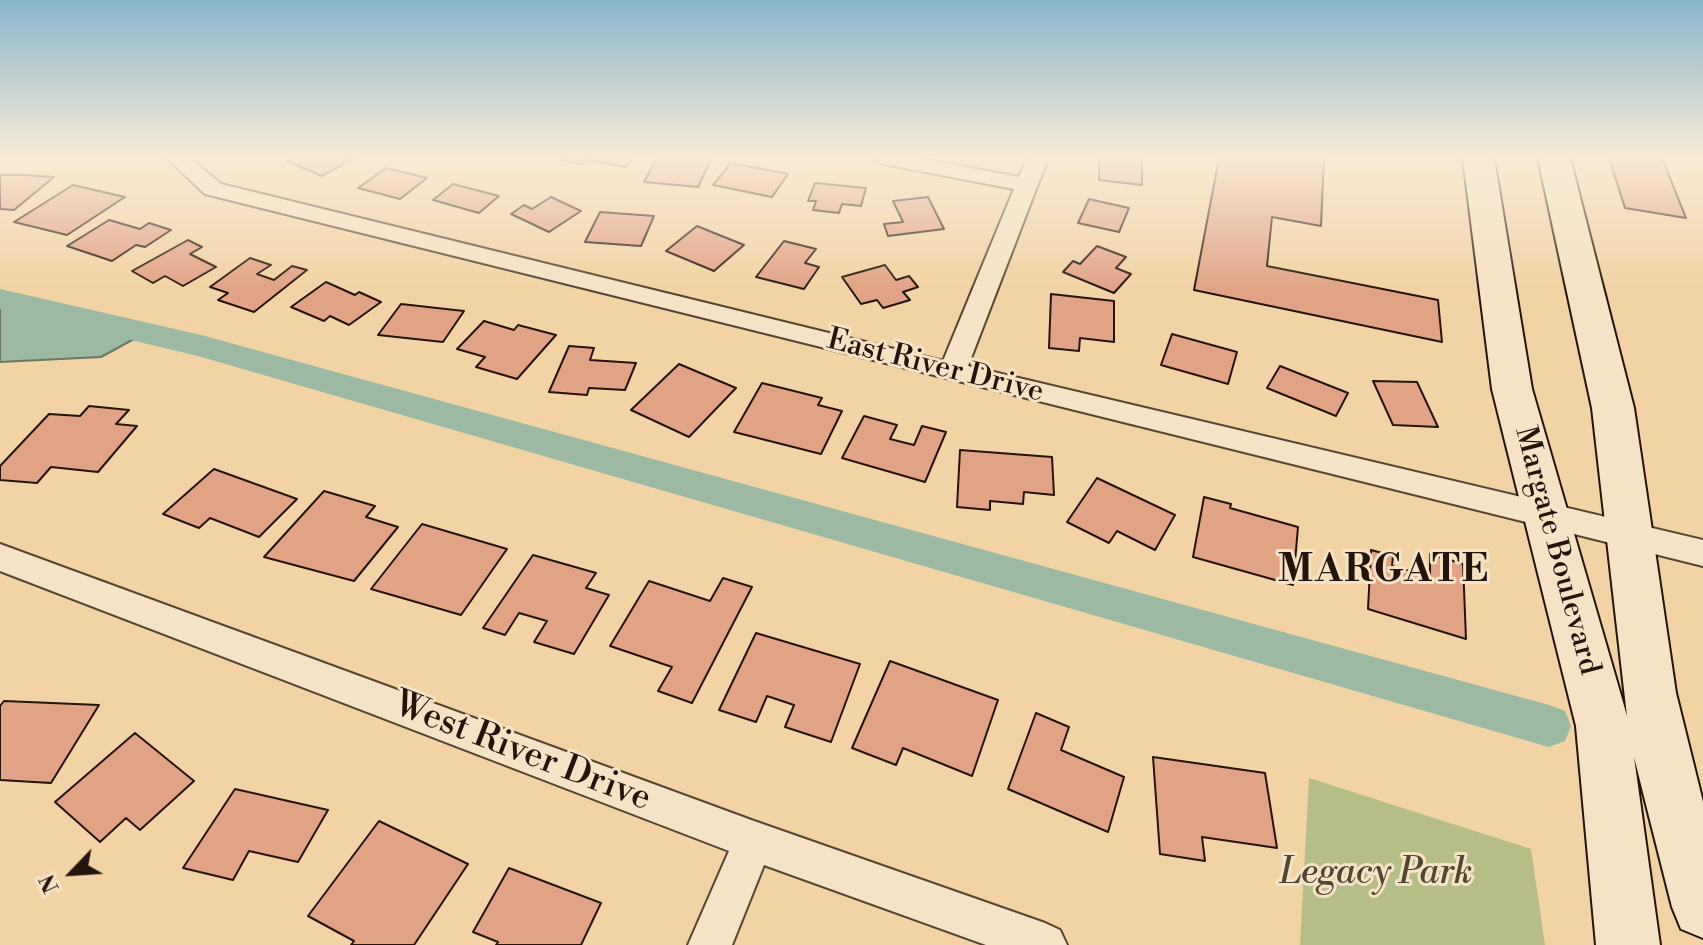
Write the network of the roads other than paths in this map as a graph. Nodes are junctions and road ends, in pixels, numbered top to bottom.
1 (266, 202) edge
2 (1019, 202) edge
3 (1484, 202) edge
4 (1565, 202) edge
5 (952, 372) junction
6 (1546, 514) junction
7 (1631, 535) junction
8 (1703, 553) edge
9 (0, 557) edge
10 (754, 841) junction
11 (1703, 907) edge
12 (710, 945) edge
13 (1045, 945) edge
14 (1628, 945) edge

1 - 5 street, East River Drive
2 - 5 street
3 - 6 street, Margate Boulevard
4 - 7 street, Margate Boulevard
5 - 6 street, East River Drive
6 - 7 street, East River Drive
6 - 14 street, Margate Boulevard
7 - 8 street, East River Drive
7 - 11 street, Margate Boulevard
9 - 10 street, West River Drive
10 - 12 street
10 - 13 street, West River Drive

